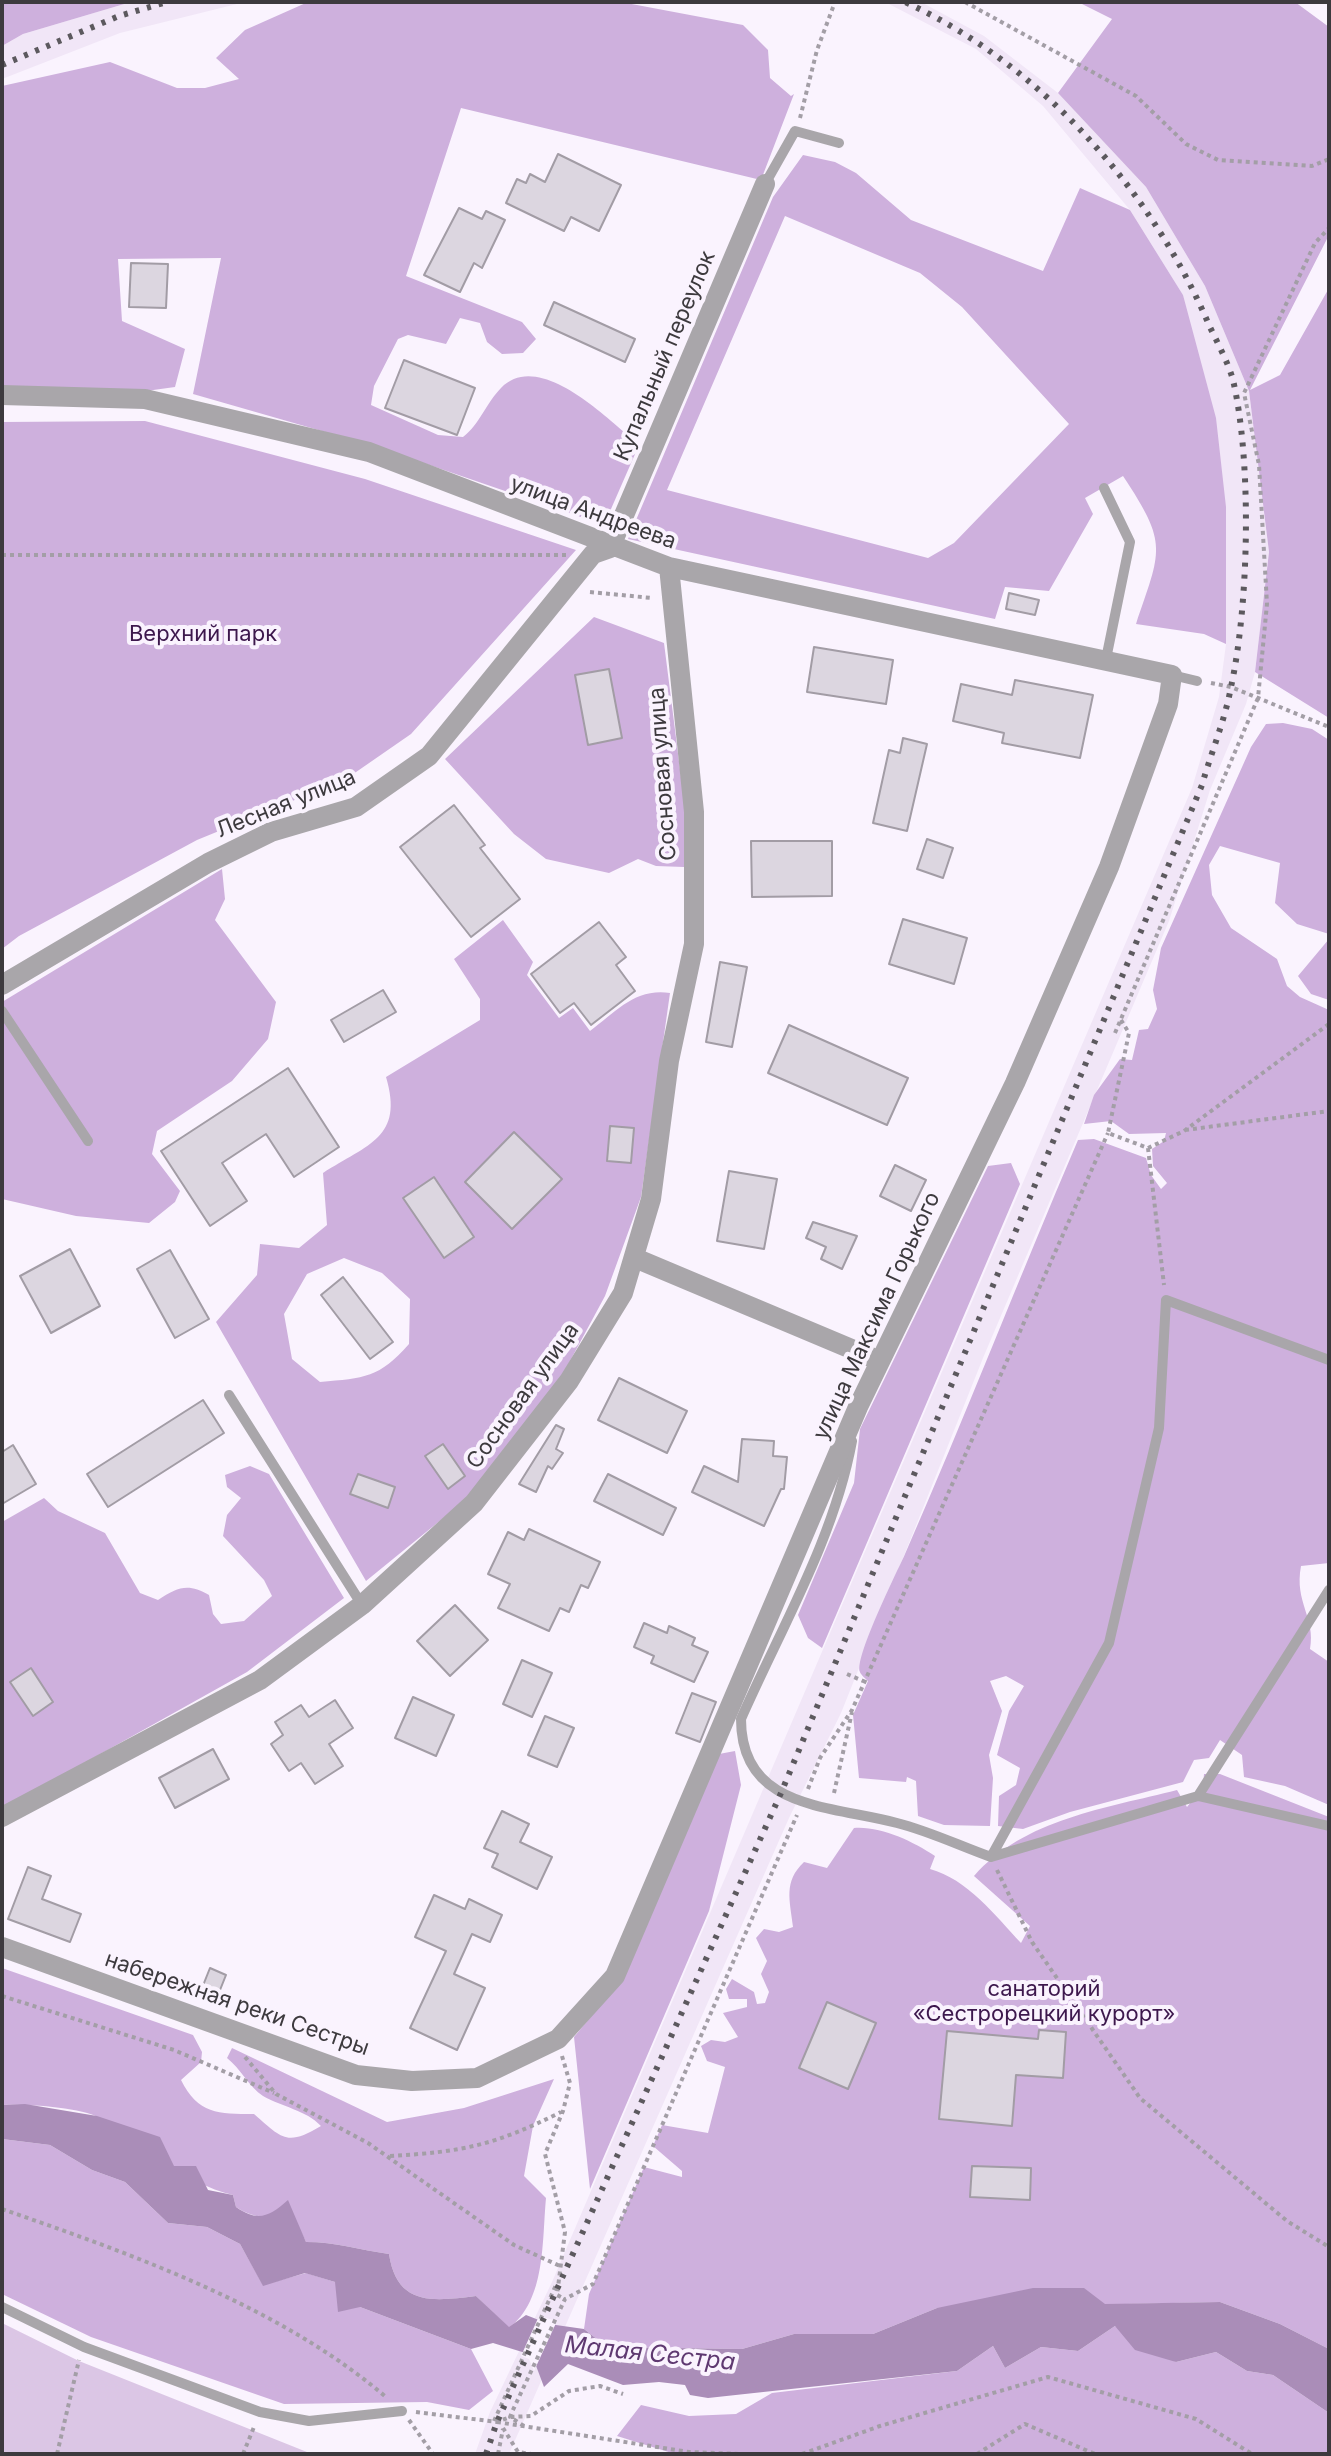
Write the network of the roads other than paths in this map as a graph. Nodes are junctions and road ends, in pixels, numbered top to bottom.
1 (839, 143) dead end
2 (765, 184) joint
3 (2, 395) edge
4 (1104, 488) dead end
5 (601, 551) junction
6 (669, 567) junction
7 (1106, 659) junction
8 (1172, 675) junction
9 (1197, 681) road end
10 (2, 985) edge
11 (2, 1011) edge
12 (88, 1141) dead end
13 (635, 1258) junction
14 (1329, 1360) edge
15 (880, 1361) junction
16 (229, 1395) dead end
17 (858, 1407) junction
18 (1329, 1590) edge
19 (362, 1605) junction
20 (1198, 1796) junction
21 (2, 1817) edge
22 (1329, 1826) edge
23 (991, 1857) junction
24 (2, 1947) edge
25 (615, 1976) joint
26 (2, 2307) edge
27 (402, 2411) road end

1 - 2 lane
2 - 5 street, Купальный переулок
3 - 5 street, улица Андреева
4 - 7 lane
5 - 6 street, улица Андреева
5 - 10 street, Лесная улица
6 - 7 street, улица Андреева
6 - 13 street, Сосновая улица
7 - 8 street, улица Андреева
8 - 9 lane
8 - 15 street, улица Максима Горького
11 - 12 lane
13 - 15 street
13 - 19 street, Сосновая улица
14 - 23 lane
15 - 17 street, улица Максима Горького
16 - 19 lane
17 - 23 lane
17 - 25 street, улица Максима Горького
18 - 20 lane
19 - 21 street, Сосновая улица
20 - 22 lane
20 - 23 lane
24 - 25 street, набережная реки Сестры
26 - 27 lane

